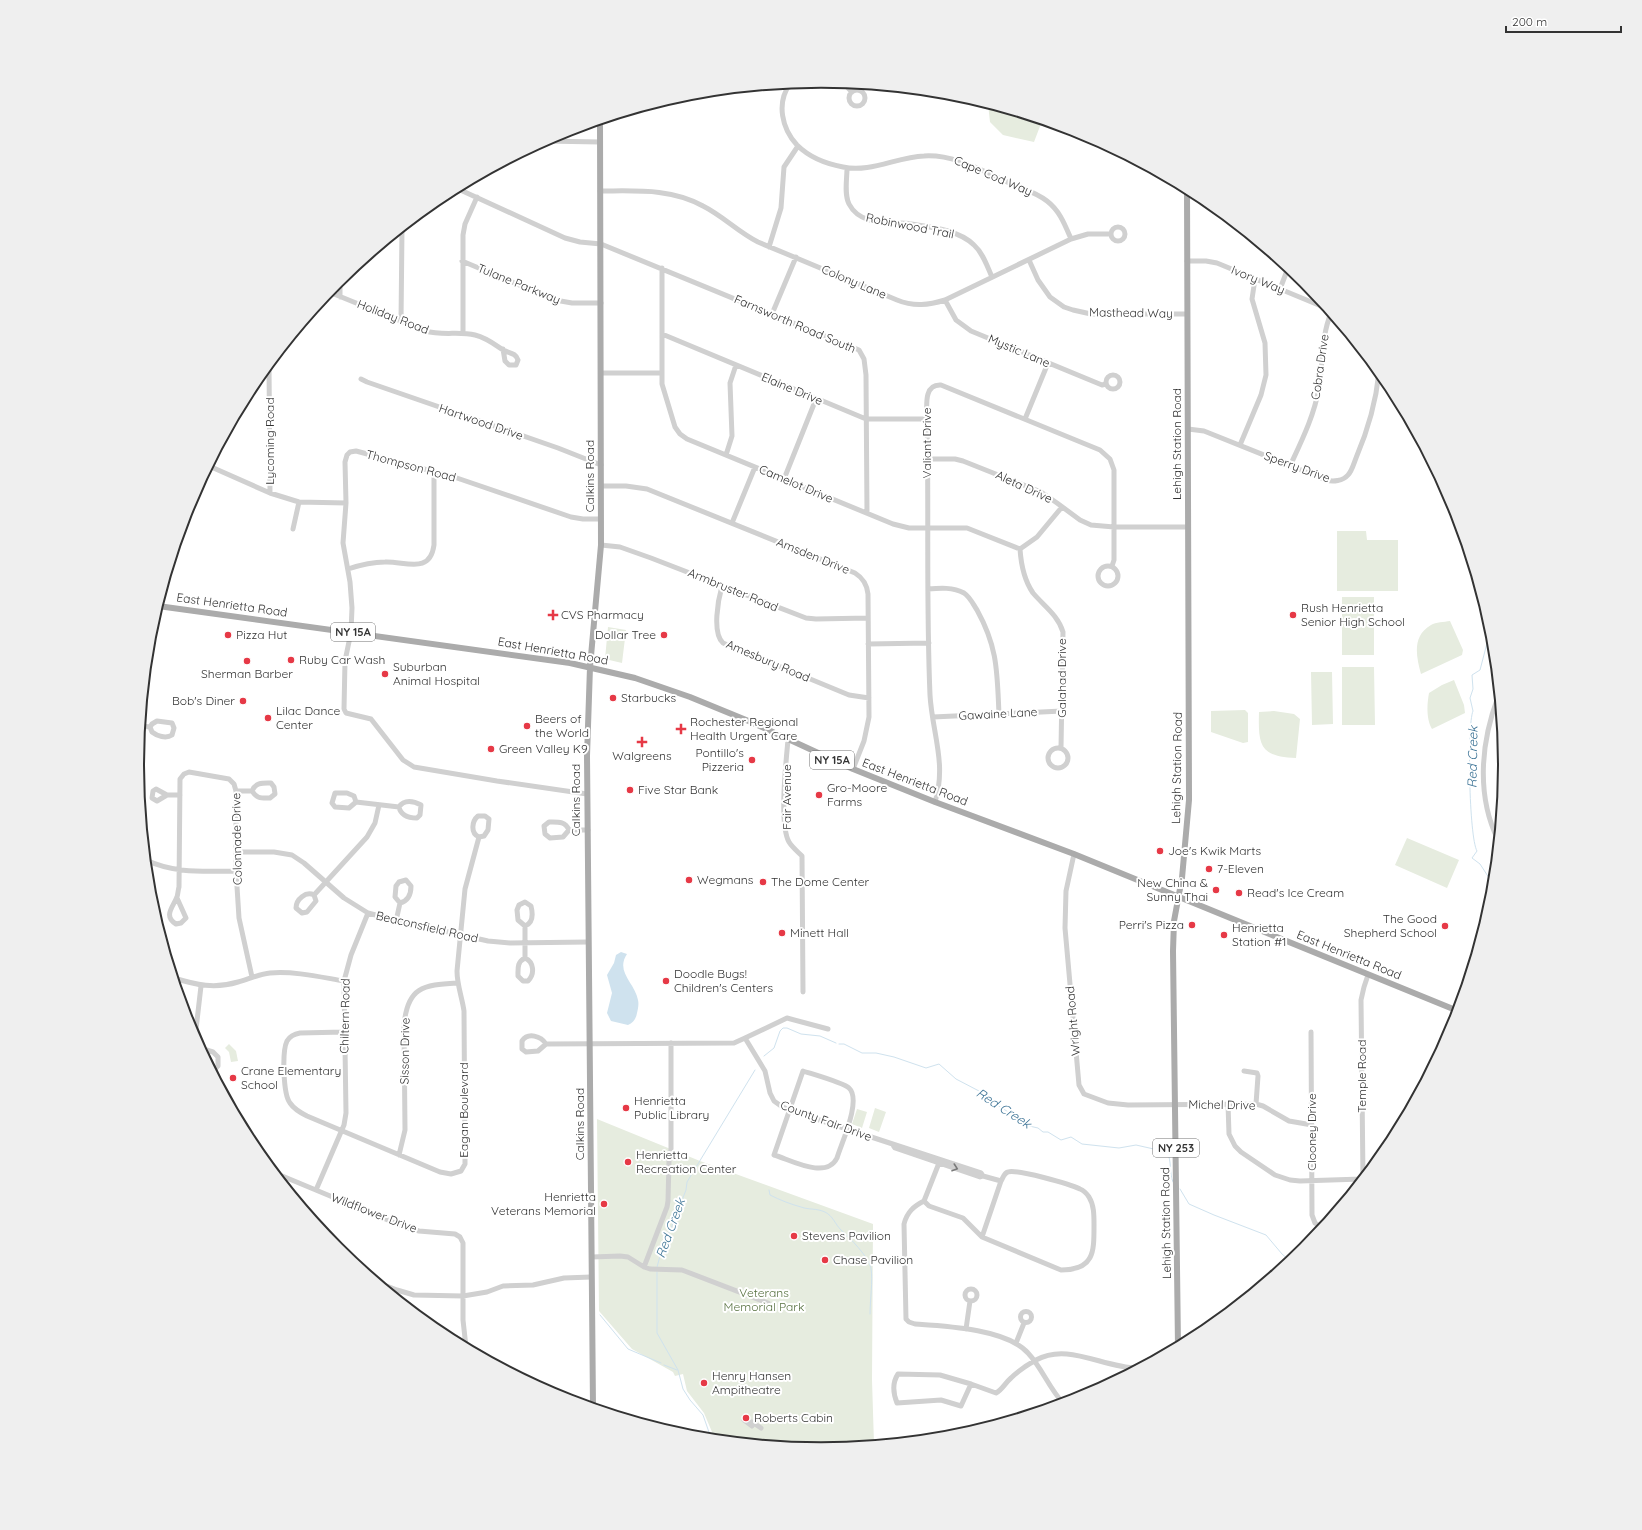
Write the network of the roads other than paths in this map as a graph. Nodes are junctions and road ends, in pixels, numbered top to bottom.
1 (788, 89) edge
2 (849, 89) edge
3 (852, 92) dead end
4 (600, 125) edge
5 (559, 141) edge
6 (600, 142) junction
7 (798, 146) junction
8 (847, 168) junction
9 (463, 191) edge
10 (600, 191) junction
11 (1186, 195) edge
12 (477, 197) junction
13 (402, 234) edge
14 (1110, 234) dead end
15 (1071, 239) junction
16 (601, 244) junction
17 (769, 247) junction
18 (796, 257) junction
19 (1028, 260) junction
20 (1187, 261) junction
21 (462, 262) junction
22 (662, 268) junction
23 (1286, 273) edge
24 (992, 277) junction
25 (1255, 279) junction
26 (340, 288) edge
27 (1280, 289) junction
28 (334, 294) edge
29 (340, 297) junction
30 (945, 300) junction
31 (600, 303) junction
32 (1316, 304) edge
33 (772, 314) junction
34 (1187, 314) junction
35 (1329, 318) edge
36 (401, 322) junction
37 (463, 333) junction
38 (662, 334) junction
39 (503, 349) dead end
40 (1048, 363) junction
41 (736, 365) junction
42 (601, 373) junction
43 (661, 373) junction
44 (269, 374) edge
45 (361, 379) dead end
46 (1378, 380) edge
47 (1106, 384) dead end
48 (816, 399) junction
49 (866, 419) junction
50 (927, 419) junction
51 (1024, 419) junction
52 (1188, 429) junction
53 (1240, 445) junction
54 (726, 455) junction
55 (928, 459) junction
56 (600, 465) junction
57 (1290, 466) junction
58 (755, 467) junction
59 (213, 468) edge
60 (434, 472) junction
61 (784, 479) junction
62 (601, 486) junction
63 (270, 493) junction
64 (299, 502) junction
65 (346, 503) junction
66 (1062, 506) junction
67 (866, 513) junction
68 (601, 519) junction
69 (732, 523) junction
70 (928, 527) junction
71 (1114, 527) junction
72 (1188, 527) junction
73 (293, 529) dead end
74 (601, 545) junction
75 (1020, 549) junction
76 (1112, 566) junction
77 (348, 570) junction
78 (722, 586) junction
79 (928, 589) junction
80 (163, 607) edge
81 (868, 618) junction
82 (351, 632) junction
83 (868, 644) junction
84 (929, 644) junction
85 (590, 667) junction
86 (869, 698) junction
87 (1495, 705) edge
88 (1062, 711) junction
89 (1493, 711) joint
90 (999, 714) junction
91 (933, 717) junction
92 (145, 726) edge
93 (150, 727) junction
94 (788, 740) junction
95 (1061, 748) junction
96 (853, 769) junction
97 (252, 791) junction
98 (236, 792) junction
99 (587, 794) junction
100 (167, 795) dead end
101 (180, 795) junction
102 (356, 802) junction
103 (935, 802) junction
104 (379, 804) junction
105 (399, 807) junction
106 (569, 830) junction
107 (588, 830) junction
108 (1494, 831) edge
109 (479, 837) dead end
110 (236, 852) junction
111 (1074, 854) junction
112 (151, 862) edge
113 (180, 870) junction
114 (236, 871) junction
115 (325, 883) junction
116 (314, 895) dead end
117 (1178, 897) junction
118 (176, 898) junction
119 (400, 903) dead end
120 (368, 913) junction
121 (396, 920) junction
122 (525, 926) dead end
123 (461, 935) junction
124 (588, 942) junction
125 (525, 943) junction
126 (525, 958) dead end
127 (1368, 975) junction
128 (252, 977) junction
129 (179, 979) edge
130 (344, 981) junction
131 (457, 983) junction
132 (202, 986) junction
133 (803, 992) dead end
134 (1452, 1009) edge
135 (197, 1026) edge
136 (828, 1029) dead end
137 (344, 1032) junction
138 (1311, 1032) dead end
139 (745, 1038) junction
140 (671, 1043) junction
141 (546, 1044) junction
142 (590, 1044) junction
143 (208, 1050) edge
144 (216, 1068) edge
145 (1244, 1071) dead end
146 (1228, 1104) junction
147 (1256, 1104) junction
148 (1175, 1105) junction
149 (789, 1110) junction
150 (1312, 1124) junction
151 (846, 1129) junction
152 (342, 1131) junction
153 (893, 1145) junction
154 (399, 1155) junction
155 (939, 1163) junction
156 (1362, 1172) edge
157 (983, 1176) junction
158 (284, 1177) edge
159 (1357, 1178) edge
160 (1312, 1180) junction
161 (1001, 1181) junction
162 (316, 1190) junction
163 (924, 1201) junction
164 (1317, 1225) edge
165 (982, 1237) junction
166 (592, 1257) junction
167 (644, 1267) junction
168 (592, 1277) junction
169 (392, 1288) edge
170 (463, 1296) junction
171 (970, 1301) dead end
172 (768, 1302) dead end
173 (1024, 1323) dead end
174 (966, 1329) junction
175 (1178, 1340) edge
176 (466, 1341) edge
177 (1016, 1343) junction
178 (1034, 1361) junction
179 (1129, 1367) edge
180 (971, 1384) junction
181 (1060, 1398) edge
182 (593, 1402) edge
183 (744, 1420) dead end
184 (761, 1428) dead end

1 - 7 street, Cape Cod Way
2 - 3 street
4 - 6 main road, Calkins Road
5 - 6 street
6 - 10 main road, Calkins Road
7 - 8 street, Cape Cod Way
7 - 17 street
8 - 15 street, Cape Cod Way
8 - 24 street, Robinwood Trail
9 - 12 street, Farnsworth Road South
10 - 16 main road, Calkins Road
10 - 17 street, Colony Lane
11 - 20 main road, Lehigh Station Road / NY 253
12 - 16 street, Farnsworth Road South
12 - 21 street
13 - 36 street
14 - 15 street, Colony Lane
15 - 19 street, Colony Lane
16 - 22 street, Farnsworth Road South
16 - 31 main road, Calkins Road
17 - 18 street, Colony Lane
18 - 30 street, Colony Lane
18 - 33 street
19 - 24 street, Colony Lane
19 - 34 street, Masthead Way
20 - 25 street, Ivory Way
20 - 34 main road, Lehigh Station Road / NY 253
21 - 31 street, Tulane Parkway
21 - 37 street
22 - 33 street, Farnsworth Road South
22 - 38 street, Camelot Drive
23 - 27 street
24 - 30 street, Colony Lane
25 - 27 street, Ivory Way
25 - 53 street
26 - 29 street
27 - 32 street, Ivory Way
28 - 29 street, Holiday Road
29 - 36 street, Holiday Road
30 - 40 street, Mystic Lane
31 - 42 main road, Calkins Road
33 - 49 street, Farnsworth Road South
34 - 52 main road, Lehigh Station Road / NY 253
35 - 57 street, Cobra Drive
36 - 37 street, Holiday Road
37 - 39 street, Holiday Road
38 - 41 street, Elaine Drive
38 - 43 street, Camelot Drive
40 - 47 street, Mystic Lane
40 - 51 street
41 - 48 street, Elaine Drive
41 - 54 street
42 - 43 street
42 - 56 main road, Calkins Road
43 - 54 street, Camelot Drive
44 - 63 street, Lycoming Road
45 - 56 street, Hartwood Drive
46 - 57 street, Sperry Drive
48 - 49 street, Elaine Drive
48 - 61 street
49 - 50 street, Elaine Drive
49 - 67 street, Farnsworth Road South
50 - 51 street, Valiant Drive
50 - 55 street, Valiant Drive
51 - 71 street, Valiant Drive
52 - 53 street, Sperry Drive
52 - 72 main road, Lehigh Station Road / NY 253
53 - 57 street, Sperry Drive
54 - 58 street, Camelot Drive
55 - 66 street, Aleta Drive
55 - 70 street, Valiant Drive
56 - 62 main road, Calkins Road
58 - 61 street, Camelot Drive
58 - 69 street
59 - 63 street
60 - 65 street, Thompson Road
60 - 68 street, Thompson Road
60 - 77 street
61 - 67 street, Camelot Drive
62 - 68 main road, Calkins Road
62 - 69 street, Amsden Drive
63 - 64 street
64 - 65 street
64 - 73 street
65 - 77 street, Thompson Road
66 - 71 street, Aleta Drive
66 - 75 street
67 - 70 street, Camelot Drive
68 - 74 main road, Calkins Road
69 - 81 street, Amsden Drive
70 - 75 street, Camelot Drive
70 - 79 street, Valiant Drive
71 - 72 street, Aleta Drive
71 - 76 street, Valiant Drive
72 - 117 main road, Lehigh Station Road / NY 253
74 - 78 street, Armbruster Road
74 - 85 main road, Calkins Road
75 - 88 street, Galahad Drive
76 - 76 street, Valiant Drive
77 - 82 street, Thompson Road
78 - 81 street, Armbruster Road
78 - 86 street, Amesbury Road
79 - 84 street, Valiant Drive
79 - 90 street
80 - 82 main road, East Henrietta Road / NY 15A
81 - 83 street, Amsden Drive
82 - 85 main road, East Henrietta Road / NY 15A
82 - 99 street, Thompson Road
83 - 84 street
83 - 86 street, Amsden Drive
84 - 91 street, Valiant Drive
85 - 94 main road, East Henrietta Road / NY 15A
85 - 99 main road, Calkins Road
86 - 96 street, Amsden Drive
87 - 89 street
88 - 90 street, Gawaine Lane
88 - 95 street, Galahad Drive
89 - 108 street
90 - 91 street, Gawaine Lane
91 - 103 street, Valiant Drive
92 - 93 street
93 - 93 street
94 - 96 main road, East Henrietta Road / NY 15A
94 - 133 street, Fair Avenue
95 - 95 street, Galahad Drive
96 - 103 main road, East Henrietta Road / NY 15A
97 - 97 street
97 - 98 street
98 - 101 street, Colonnade Drive
98 - 110 street, Colonnade Drive
99 - 107 main road, Calkins Road
100 - 101 street
101 - 113 street, Colonnade Drive
102 - 102 street
102 - 104 street
103 - 111 main road, East Henrietta Road / NY 15A
104 - 105 street
104 - 115 street
105 - 105 street
106 - 106 street
106 - 107 street
107 - 124 main road, Calkins Road
109 - 123 street, Eagan Boulevard
110 - 114 street, Colonnade Drive
110 - 115 street, Beaconsfield Road
111 - 117 main road, East Henrietta Road / NY 15A
111 - 148 street, Wright Road
112 - 113 street
113 - 114 street
113 - 118 street, Colonnade Drive
114 - 128 street, Colonnade Drive
115 - 116 street
115 - 120 street, Beaconsfield Road
117 - 127 main road, East Henrietta Road / NY 15A
117 - 148 main road, Lehigh Station Road / NY 253
118 - 118 street, Colonnade Drive
119 - 121 street
120 - 121 street, Beaconsfield Road
120 - 130 street, Chiltern Road
121 - 123 street, Beaconsfield Road
122 - 125 street
123 - 125 street, Beaconsfield Road
123 - 131 street, Eagan Boulevard
124 - 125 street, Beaconsfield Road
124 - 142 main road, Calkins Road
125 - 126 street
127 - 134 main road, East Henrietta Road / NY 15A
127 - 156 street, Temple Road
128 - 130 street
128 - 132 street
129 - 132 street
130 - 137 street, Chiltern Road
131 - 154 street, Sisson Drive
131 - 154 street, Eagan Boulevard
132 - 135 street
136 - 139 street
137 - 152 street, Chiltern Road
137 - 152 street, Eagan Boulevard
138 - 150 street, Clooney Drive
139 - 140 street
139 - 149 street, County Fair Drive
140 - 142 street
140 - 167 street
141 - 141 street
141 - 142 street
142 - 166 main road, Calkins Road
143 - 144 street
145 - 147 street
146 - 147 street, Michel Drive
146 - 148 street, Michel Drive
146 - 160 street
147 - 150 street, Michel Drive
148 - 175 main road, Lehigh Station Road / NY 253
149 - 151 street, County Fair Drive
149 - 151 street
149 - 151 street
150 - 160 street, Clooney Drive
151 - 153 street, County Fair Drive
152 - 154 street, Eagan Boulevard
152 - 162 street, Chiltern Road
153 - 155 street, County Fair Drive
153 - 157 street, County Fair Drive
155 -> 157 street, County Fair Drive
155 - 163 street
157 - 161 street, County Fair Drive
158 - 162 street, Wildflower Drive
159 - 160 street
160 - 164 street, Clooney Drive
161 - 165 street
161 - 165 street
162 - 170 street, Wildflower Drive
163 - 165 street
163 - 174 street
166 - 167 street
166 - 168 main road, Calkins Road
167 - 172 street
168 - 170 street
168 - 182 main road, Calkins Road
169 - 170 street
170 - 176 street, Wildflower Drive
171 - 174 street
173 - 177 street
174 - 177 street
177 - 178 street
178 - 179 street
178 - 180 street
178 - 181 street
180 - 180 street
183 - 184 street

